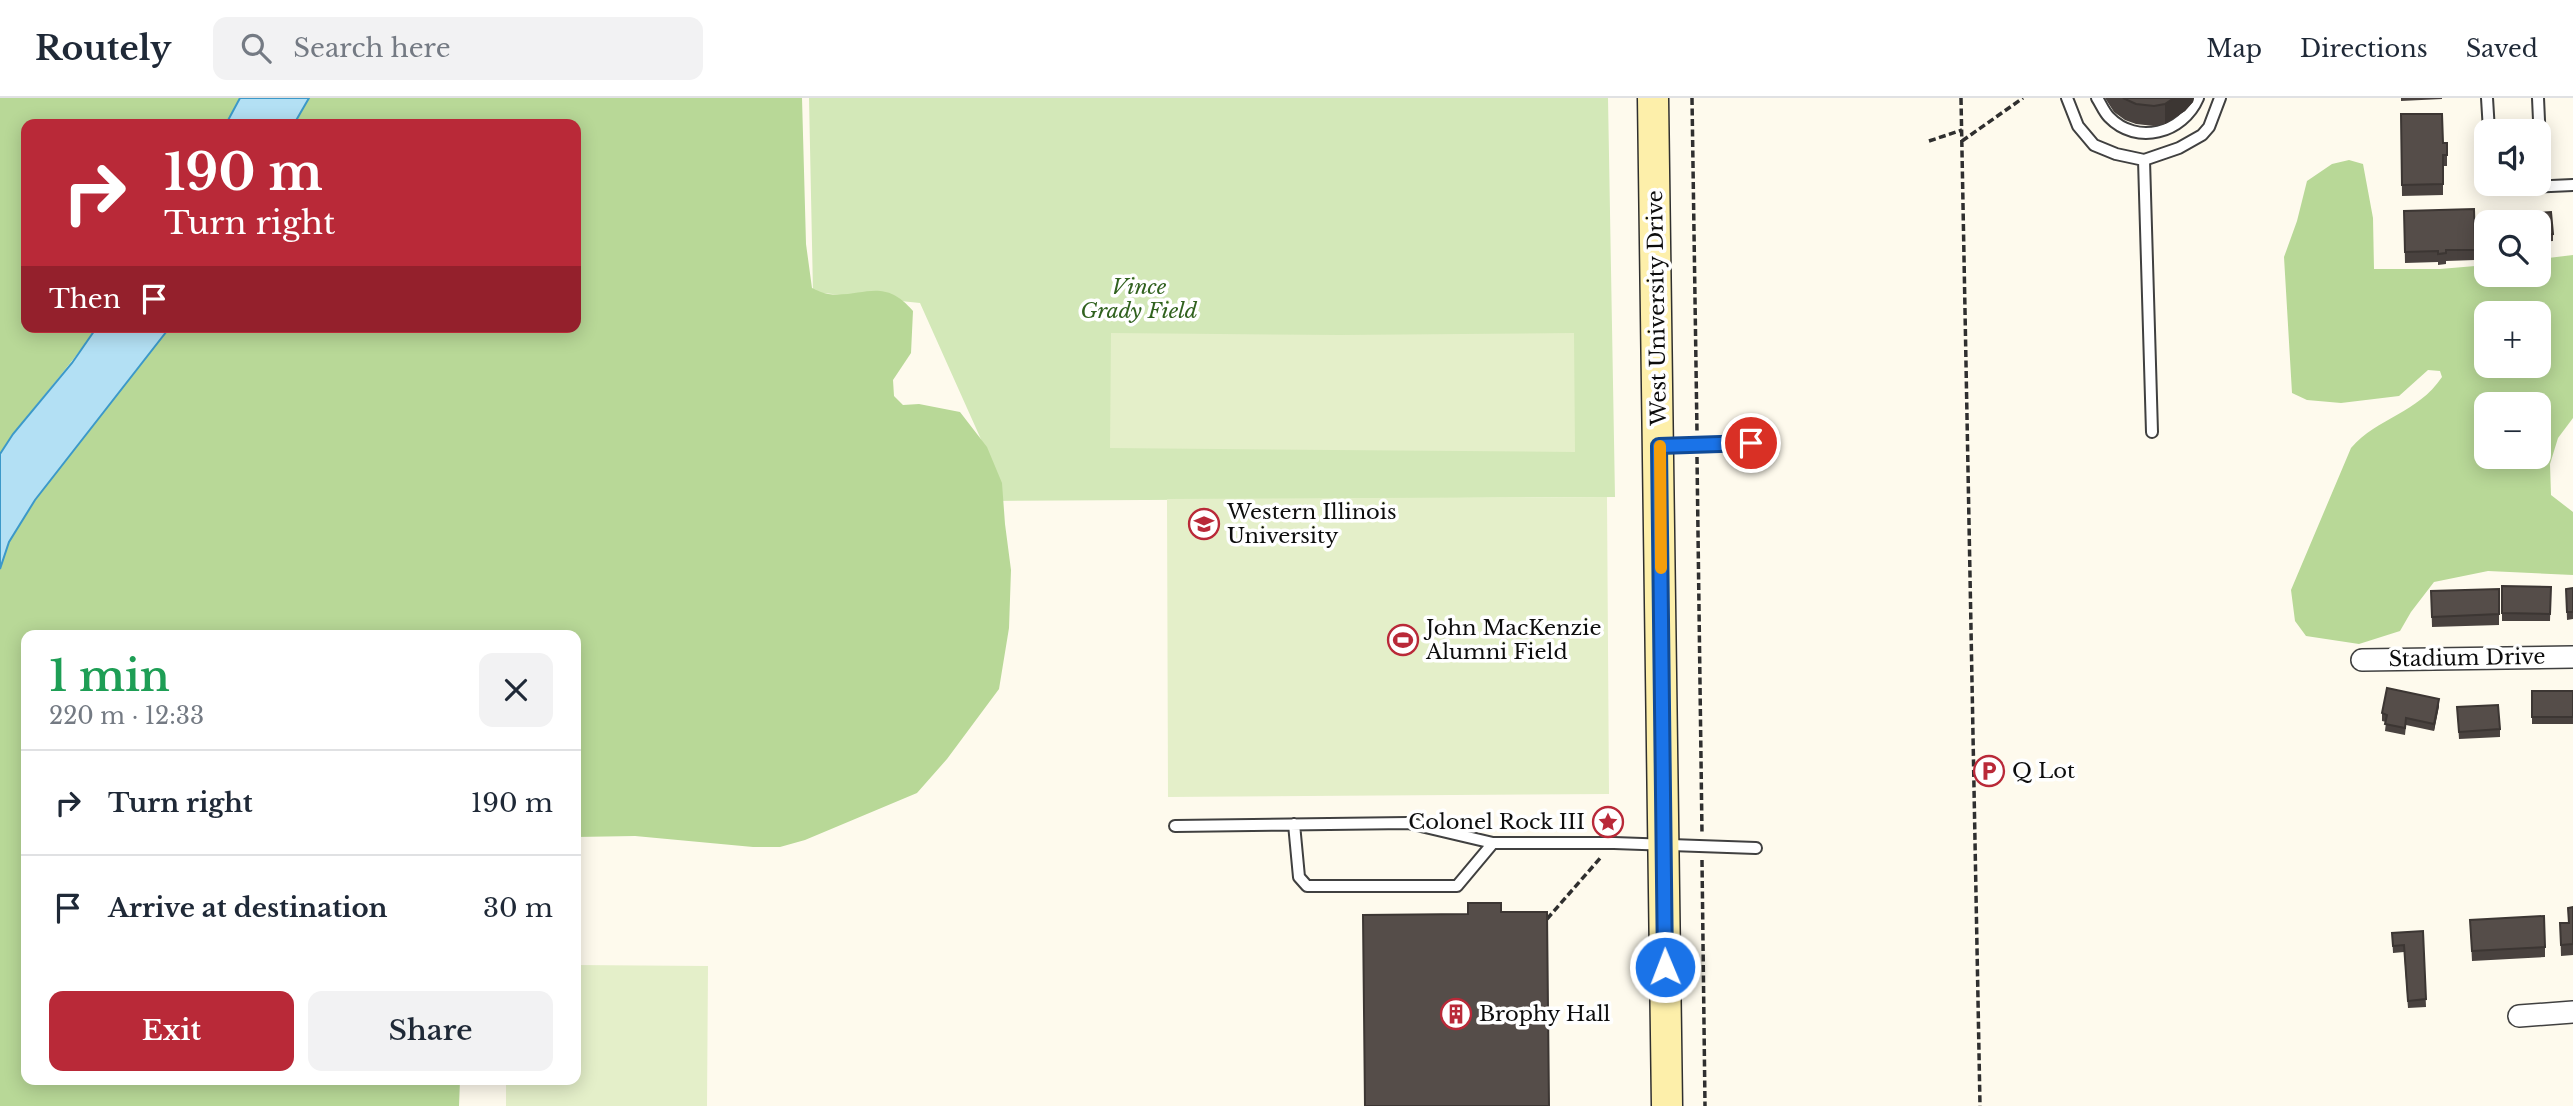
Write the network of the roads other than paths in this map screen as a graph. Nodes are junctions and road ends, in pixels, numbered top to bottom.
1 (1653, 98) edge
2 (2067, 98) edge
3 (2097, 98) edge
4 (2198, 98) edge
5 (2220, 98) edge
6 (2487, 98) edge
7 (2538, 98) edge
8 (2488, 119) edge
9 (2539, 119) edge
10 (2144, 160) junction
11 (2573, 185) edge
12 (2551, 186) edge
13 (2152, 432) dead end
14 (1751, 443) dead end
15 (1659, 446) junction
16 (2573, 657) edge
17 (2362, 660) dead end
18 (1294, 824) junction
19 (1175, 826) dead end
20 (1493, 844) junction
21 (1665, 845) junction
22 (1756, 848) dead end
23 (2573, 1012) edge
24 (2519, 1016) dead end
25 (1667, 1106) edge

1 - 15 street, West University Drive
2 - 10 lane
3 - 4 lane
5 - 10 lane
6 - 8 lane
7 - 9 lane
10 - 13 lane
11 - 12 lane
14 - 15 lane
15 - 21 street, West University Drive
16 - 17 street, Stadium Drive
18 - 19 lane
18 - 20 lane
18 - 20 lane
20 - 21 lane
21 - 22 lane
21 - 25 street, West University Drive
23 - 24 street

